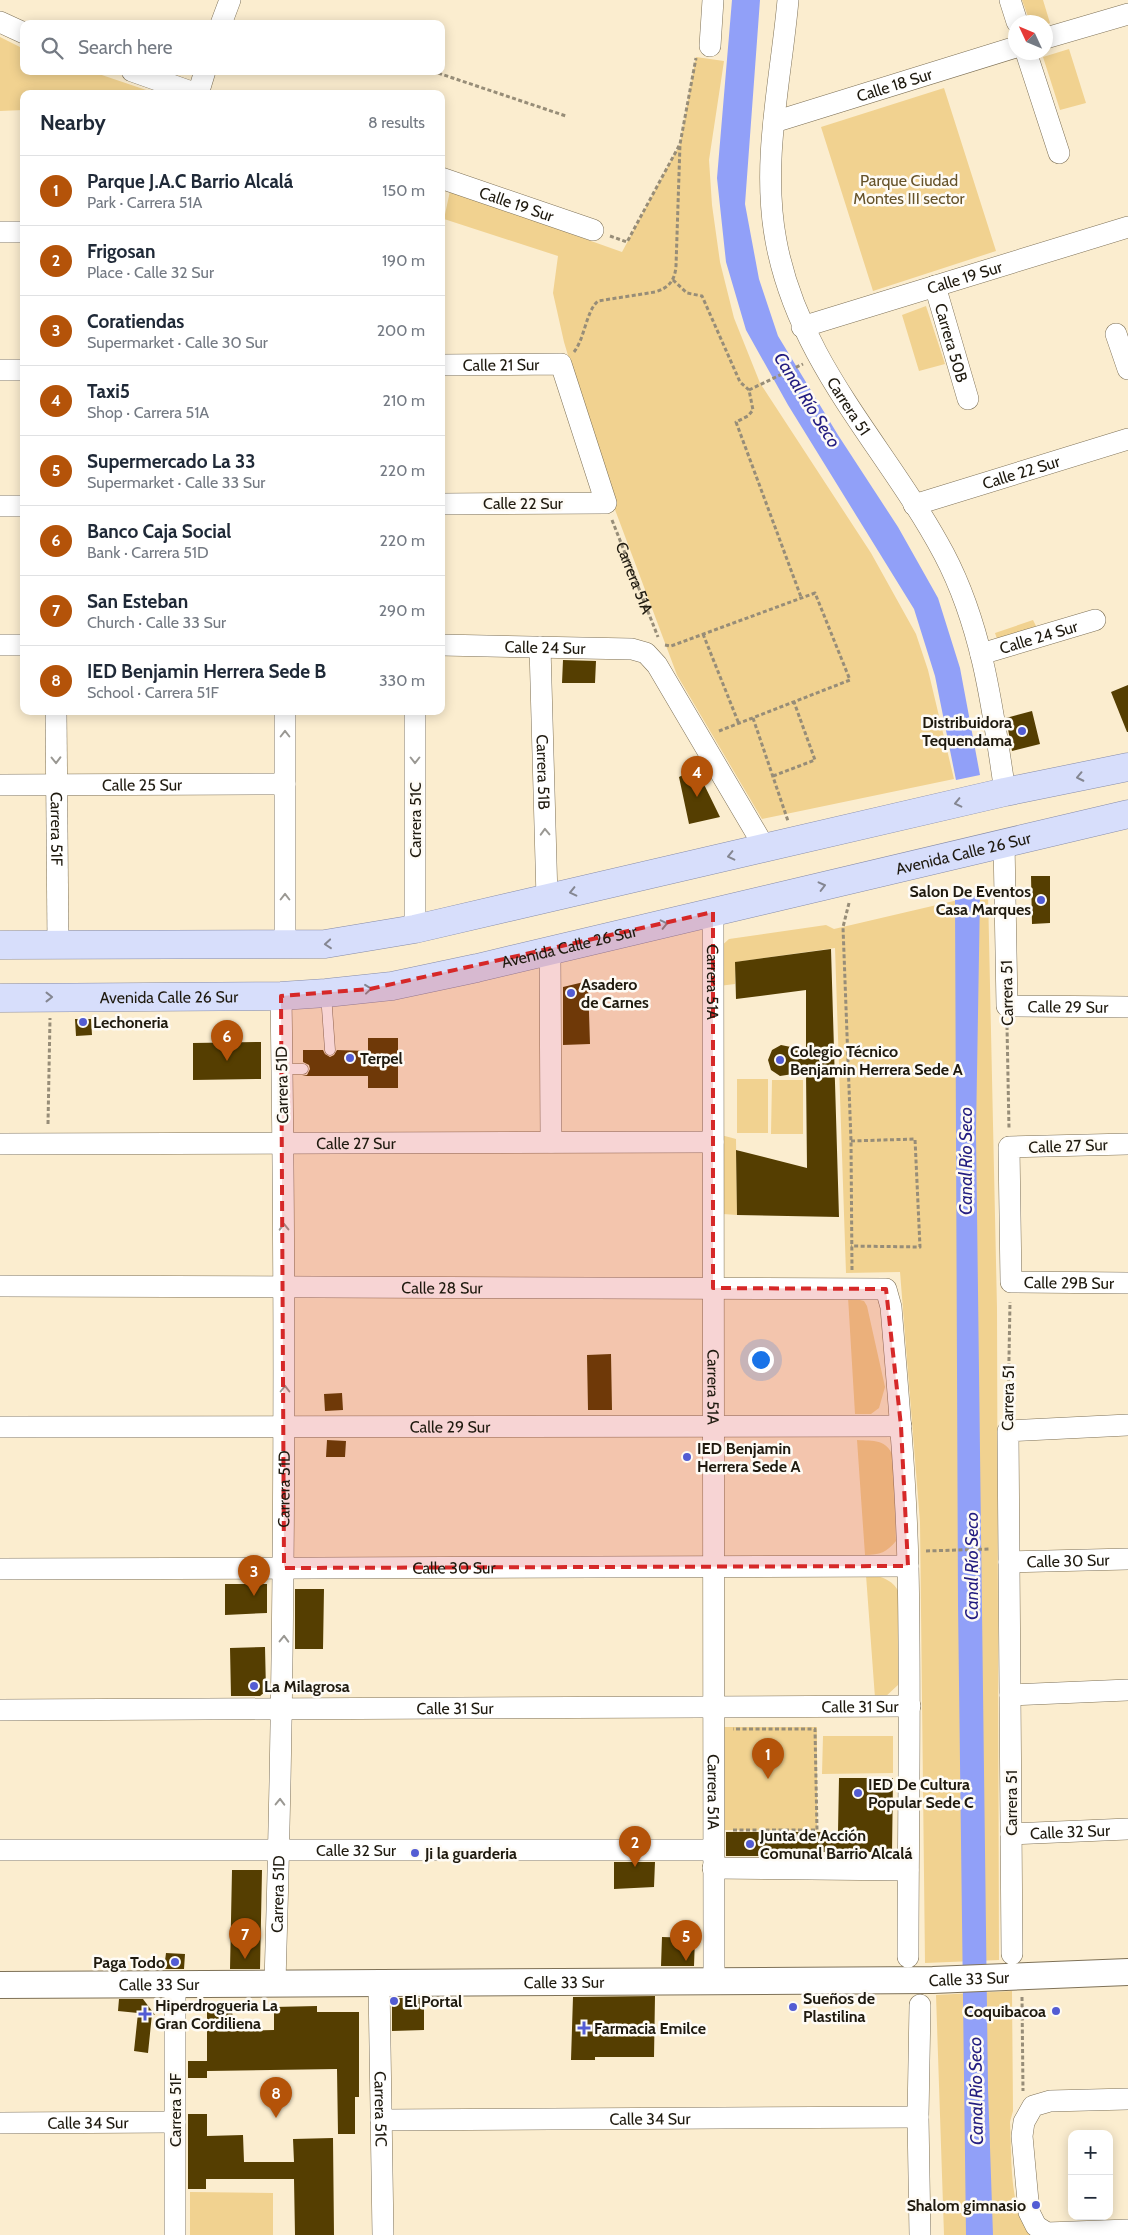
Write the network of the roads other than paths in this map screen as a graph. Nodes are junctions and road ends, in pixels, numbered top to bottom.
1 (230, 0) edge
2 (713, 0) edge
3 (788, 0) edge
4 (1010, 0) edge
5 (1128, 14) edge
6 (1015, 15) edge
7 (223, 20) edge
8 (0, 22) edge
9 (20, 32) edge
10 (1053, 36) edge
11 (710, 46) road end
12 (1008, 49) edge
13 (1029, 60) edge
14 (143, 75) edge
15 (204, 75) edge
16 (186, 90) edge
17 (198, 90) edge
18 (774, 122) junction
19 (1058, 153) dead end
20 (445, 179) edge
21 (1128, 227) edge
22 (593, 230) road end
23 (0, 232) edge
24 (20, 232) edge
25 (935, 286) junction
26 (802, 326) junction
27 (1116, 334) dead end
28 (445, 365) edge
29 (1128, 369) edge
30 (0, 370) edge
31 (20, 370) edge
32 (968, 399) dead end
33 (1128, 439) edge
34 (606, 503) joint
35 (445, 504) edge
36 (914, 505) junction
37 (0, 506) edge
38 (20, 506) edge
39 (1095, 620) dead end
40 (445, 644) edge
41 (0, 645) edge
42 (20, 645) edge
43 (540, 647) junction
44 (981, 654) junction
45 (56, 715) edge
46 (285, 715) edge
47 (415, 715) edge
48 (1128, 767) edge
49 (285, 784) junction
50 (0, 785) edge
51 (57, 785) junction
52 (1005, 792) junction
53 (1128, 814) edge
54 (1004, 842) junction
55 (765, 848) junction
56 (547, 898) junction
57 (713, 912) junction
58 (415, 929) junction
59 (0, 945) edge
60 (58, 945) junction
61 (285, 945) junction
62 (550, 950) junction
63 (326, 993) junction
64 (281, 996) junction
65 (0, 998) edge
66 (1007, 1006) joint
67 (1128, 1007) edge
68 (330, 1050) dead end
69 (551, 1142) junction
70 (713, 1142) junction
71 (283, 1143) junction
72 (0, 1144) edge
73 (1128, 1144) edge
74 (1011, 1282) joint
75 (1128, 1283) edge
76 (0, 1286) edge
77 (285, 1287) junction
78 (713, 1288) junction
79 (1128, 1425) edge
80 (713, 1426) junction
81 (900, 1426) junction
82 (285, 1427) junction
83 (0, 1428) edge
84 (1128, 1559) edge
85 (1008, 1562) junction
86 (713, 1566) junction
87 (908, 1566) junction
88 (284, 1568) junction
89 (0, 1569) edge
90 (1128, 1690) edge
91 (1010, 1695) junction
92 (910, 1706) junction
93 (714, 1707) junction
94 (283, 1709) junction
95 (0, 1710) edge
96 (1128, 1829) edge
97 (1011, 1834) junction
98 (0, 1850) edge
99 (279, 1850) junction
100 (713, 1859) junction
101 (908, 1870) junction
102 (908, 1957) dead end
103 (1016, 1965) junction
104 (1128, 1972) edge
105 (714, 1981) junction
106 (275, 1983) junction
107 (379, 1983) junction
108 (175, 1984) junction
109 (0, 1985) edge
110 (920, 2005) dead end
111 (1128, 2099) edge
112 (918, 2117) junction
113 (381, 2120) junction
114 (175, 2122) junction
115 (0, 2123) edge
116 (1128, 2230) edge
117 (175, 2235) edge
118 (383, 2235) edge
119 (920, 2235) edge

1 - 7 street
2 - 11 street
3 - 18 street, Carrera 51
4 - 6 street
5 - 10 street
8 - 9 street
12 - 18 street, Calle 18 Sur
13 - 19 street
14 - 16 street
15 - 17 street
18 - 26 street, Carrera 51
20 - 22 street, Calle 19 Sur
21 - 25 street, Calle 19 Sur
23 - 24 street
25 - 26 street, Calle 19 Sur
25 - 32 street, Carrera 50B
26 - 36 street, Carrera 51
27 - 29 street
28 - 34 street, Calle 21 Sur
30 - 31 street
33 - 36 street, Calle 22 Sur
34 - 35 street, Calle 22 Sur
36 - 44 street, Carrera 51
37 - 38 street
39 - 44 street, Calle 24 Sur
40 - 43 street, Calle 24 Sur
41 - 42 street
43 - 55 street, Calle 24 Sur
56 -> 43 street, Carrera 51B
44 - 52 street, Carrera 51
45 -> 51 street, Carrera 51F
49 -> 46 street
47 -> 58 street, Carrera 51C
48 -> 52 main road
49 - 51 street, Calle 25 Sur
61 -> 49 street
50 - 51 street, Calle 25 Sur
51 - 60 street, Carrera 51F
52 -> 55 main road
53 - 54 main road, Avenida Calle 26 Sur
57 -> 54 main road, Avenida Calle 26 Sur
54 - 66 street, Carrera 51
55 -> 56 main road
56 - 58 main road
62 -> 57 main road, Avenida Calle 26 Sur
57 - 70 street, Carrera 51A
58 -> 61 main road
59 - 60 main road
60 - 61 main road
63 -> 62 main road, Avenida Calle 26 Sur
62 - 69 street
63 - 64 main road, Avenida Calle 26 Sur
63 - 68 lane
65 -> 64 main road, Avenida Calle 26 Sur
64 - 71 street, Carrera 51D
66 - 67 street, Calle 29 Sur
69 - 70 street, Calle 27 Sur
69 - 71 street, Calle 27 Sur
70 - 78 street, Carrera 51A
71 - 72 street, Calle 27 Sur
77 -> 71 street, Carrera 51D
73 - 74 street, Calle 27 Sur
74 - 75 street, Calle 29B Sur
76 - 77 street, Calle 28 Sur
77 - 78 street, Calle 28 Sur
82 -> 77 street, Carrera 51D
78 - 80 street, Carrera 51A
78 - 81 street, Calle 28 Sur
79 - 85 street, Carrera 51
80 - 81 street, Calle 29 Sur
80 - 82 street, Calle 29 Sur
80 - 86 street, Carrera 51A
81 - 87 street
82 - 83 street, Calle 29 Sur
82 - 88 street, Carrera 51D
84 - 85 street, Calle 30 Sur
85 - 91 street, Carrera 51
86 - 87 street, Calle 30 Sur
86 - 88 street, Calle 30 Sur
86 - 93 street, Carrera 51A
87 - 92 street
88 - 89 street, Calle 30 Sur
94 -> 88 street, Carrera 51D
90 - 91 street
91 - 97 street, Carrera 51
92 - 93 street, Calle 31 Sur
92 - 101 street
93 - 94 street, Calle 31 Sur
93 - 100 street, Carrera 51A
94 - 95 street, Calle 31 Sur
99 -> 94 street, Carrera 51D
96 - 97 street, Calle 32 Sur
97 - 103 street, Carrera 51
98 - 99 street, Calle 32 Sur
99 - 100 street, Calle 32 Sur
99 - 106 street, Carrera 51D
100 - 101 street, Calle 32 Sur
100 - 105 street, Carrera 51A
101 - 102 street
103 - 104 street, Calle 33 Sur
103 - 105 street, Calle 33 Sur
105 - 107 street, Calle 33 Sur
106 - 107 street, Calle 33 Sur
106 - 108 street, Calle 33 Sur
107 - 113 street, Carrera 51C
108 - 109 street, Calle 33 Sur
108 - 114 street, Carrera 51F
110 - 112 street
111 - 116 street
112 - 113 street, Calle 34 Sur
112 - 119 street
113 - 118 street, Carrera 51C
114 - 115 street, Calle 34 Sur
114 - 117 street, Carrera 51F

